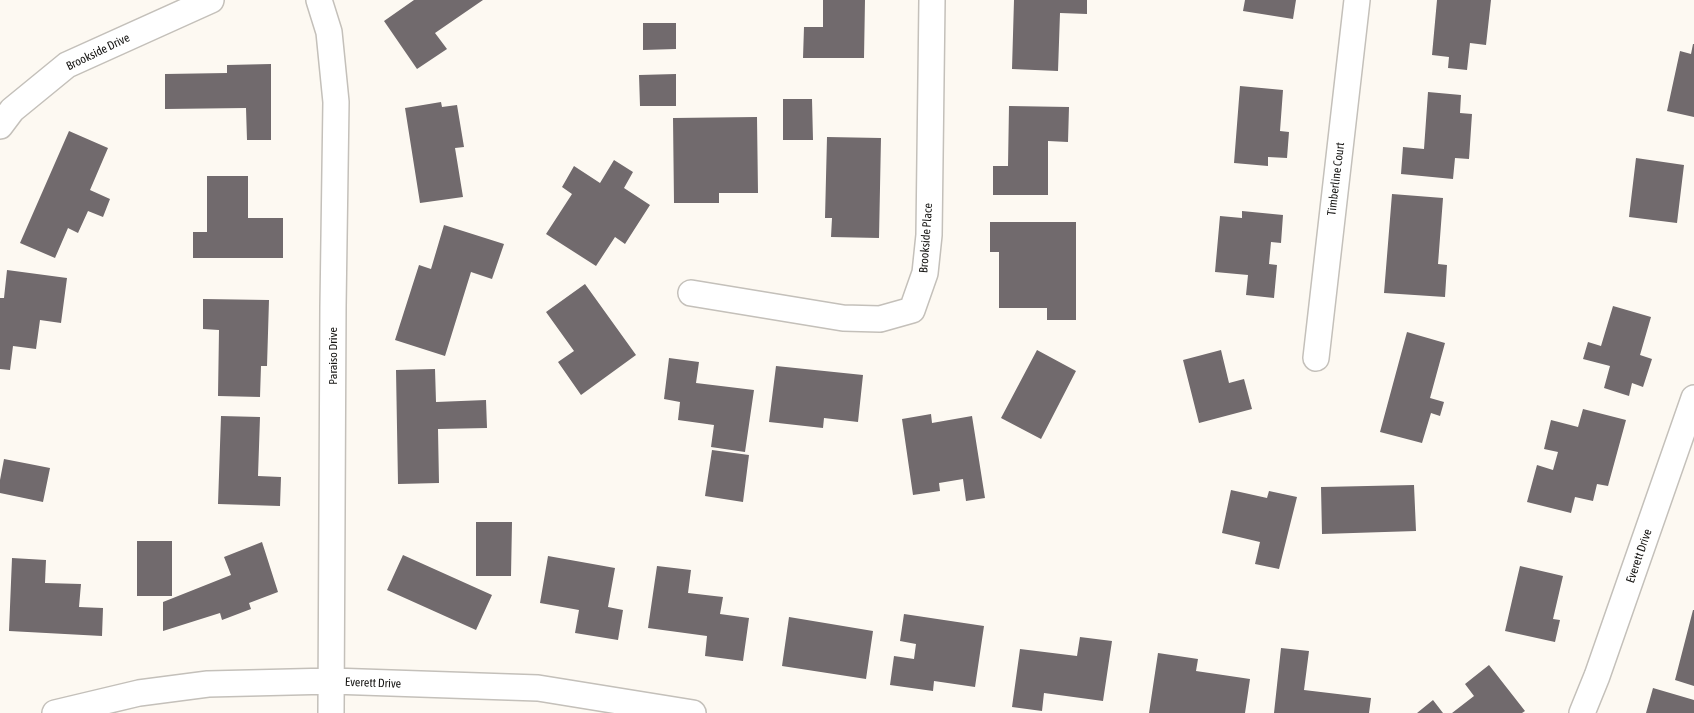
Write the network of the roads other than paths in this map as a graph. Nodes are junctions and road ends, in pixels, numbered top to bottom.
1 (211, 0) edge
2 (319, 0) edge
3 (932, 0) edge
4 (1357, 0) edge
5 (0, 126) edge
6 (690, 293) dead end
7 (1316, 358) dead end
8 (1694, 398) edge
9 (332, 681) junction
10 (54, 713) edge
11 (331, 713) edge
12 (693, 713) edge
13 (1582, 713) edge

1 - 5 street, Brookside Drive
2 - 9 street, Paraiso Drive
3 - 6 street, Brookside Place
4 - 7 street, Timberline Court
8 - 13 street, Everett Drive
9 - 10 street, Everett Drive
9 - 11 street, Paraiso Drive
9 - 12 street, Everett Drive

